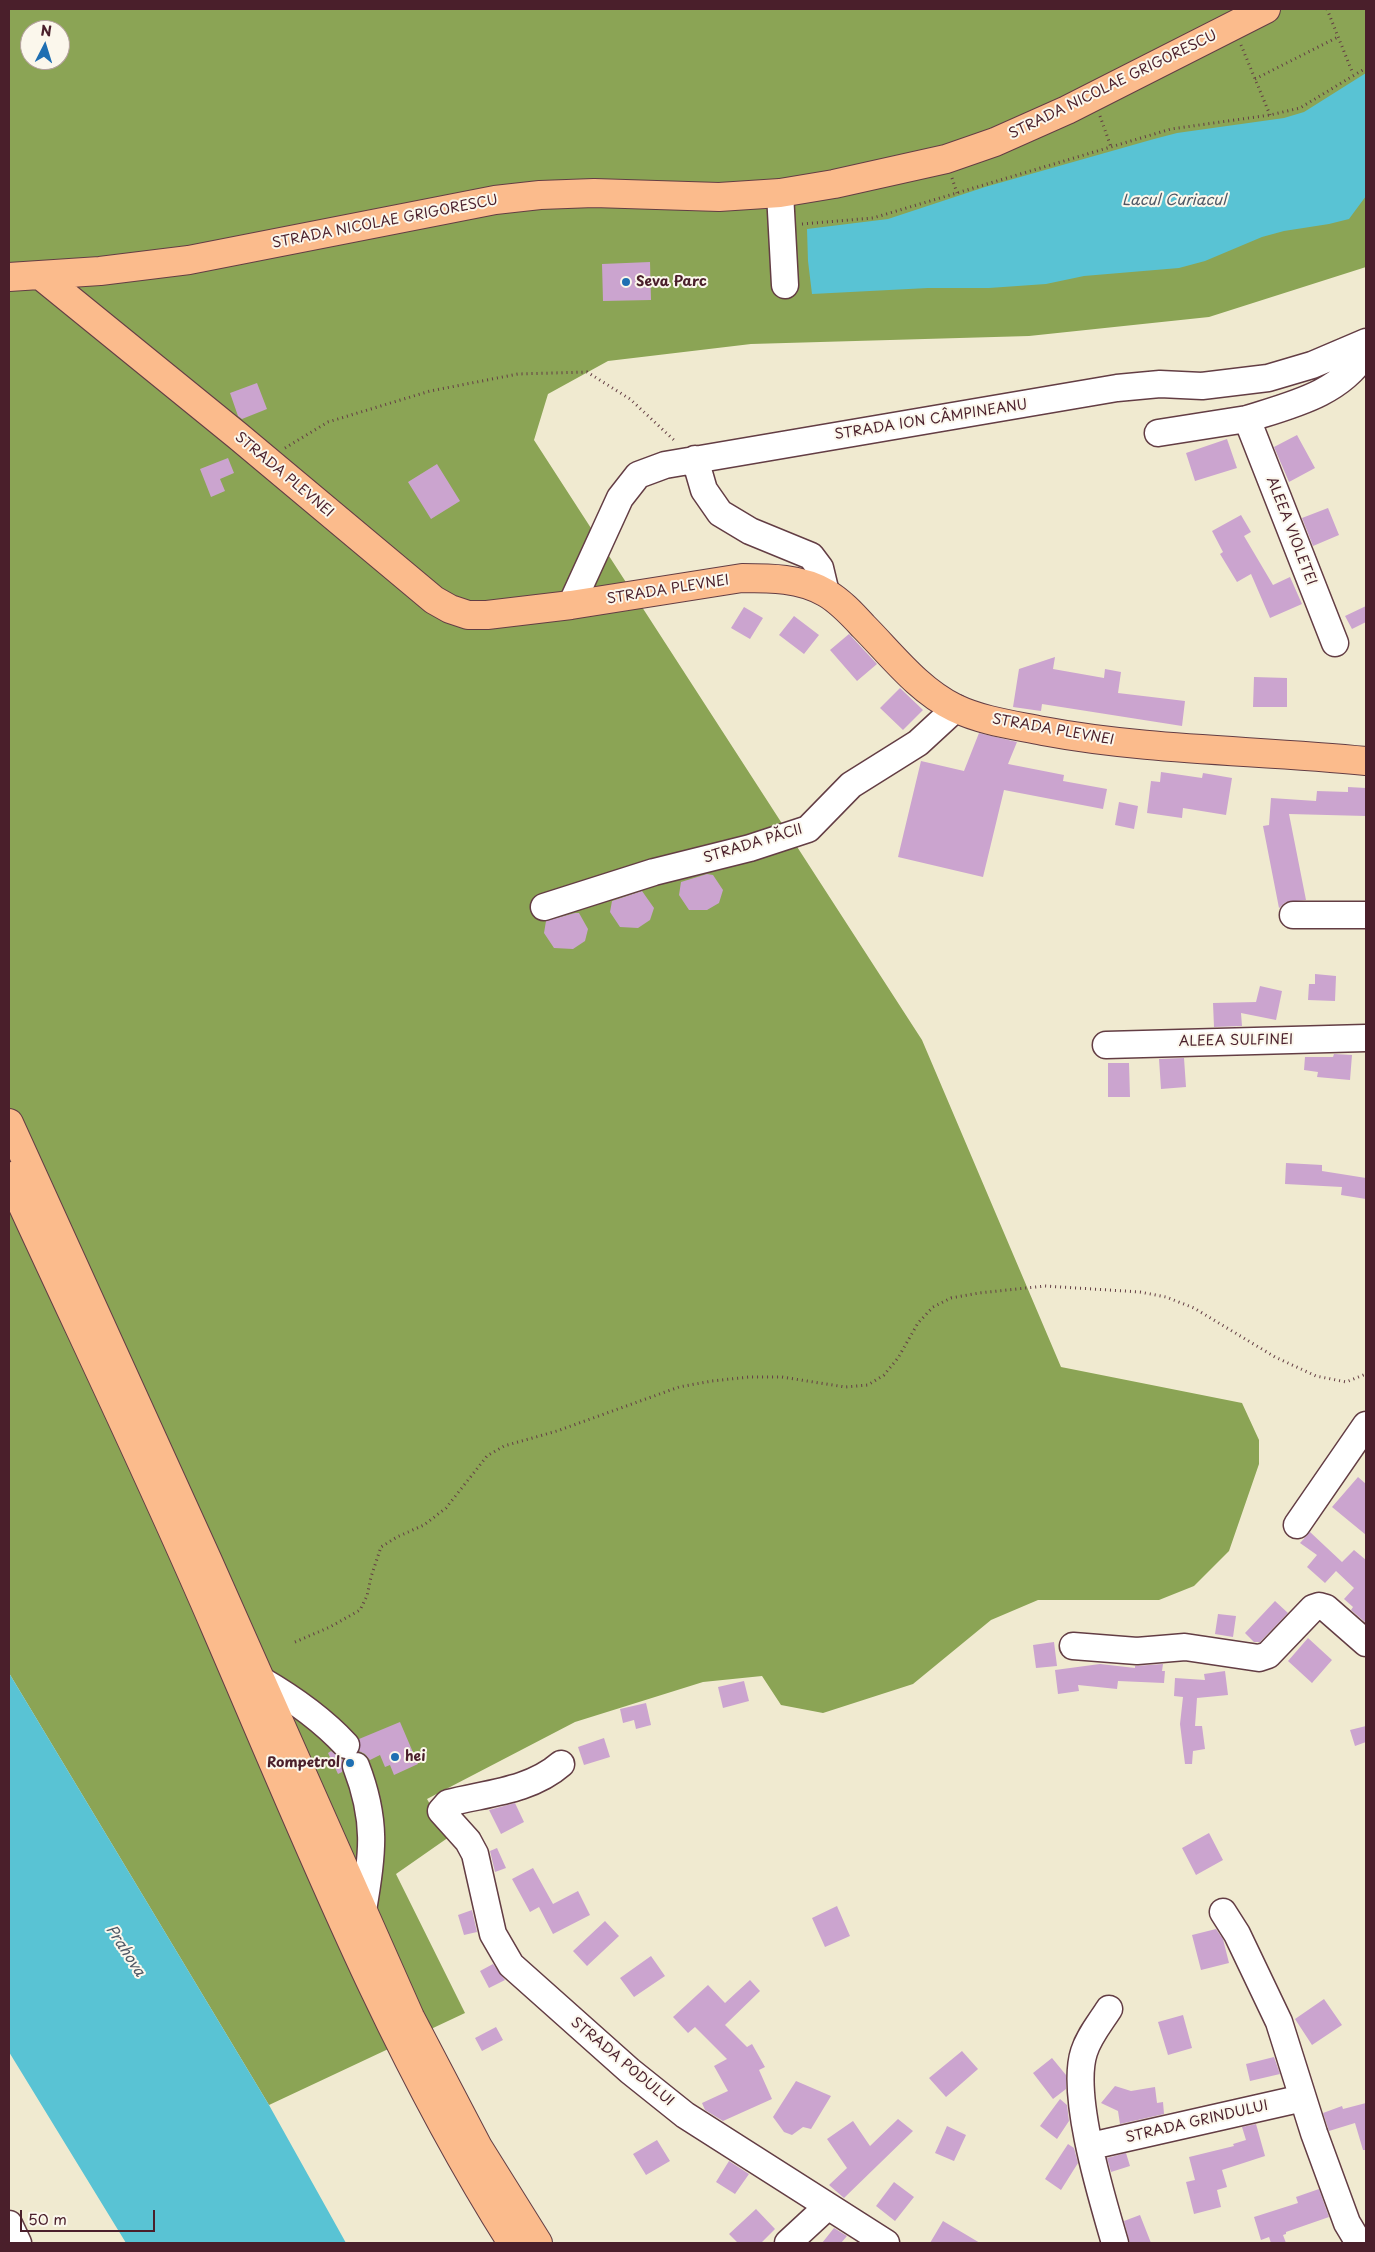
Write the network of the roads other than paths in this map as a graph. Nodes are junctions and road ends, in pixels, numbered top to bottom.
1 (1266, 9) edge
2 (780, 193) junction
3 (40, 275) junction
4 (9, 277) edge
5 (785, 285) dead end
6 (1366, 342) edge
7 (1366, 352) edge
8 (1247, 419) junction
9 (1158, 433) dead end
10 (695, 459) junction
11 (826, 593) junction
12 (572, 605) junction
13 (1335, 643) dead end
14 (956, 708) junction
15 (1366, 761) edge
16 (544, 907) dead end
17 (1293, 915) dead end
18 (1366, 915) edge
19 (1366, 1038) edge
20 (1106, 1045) dead end
21 (9, 1123) edge
22 (9, 1176) edge
23 (1366, 1425) edge
24 (1298, 1525) dead end
25 (1366, 1643) edge
26 (1073, 1646) dead end
27 (261, 1680) junction
28 (561, 1764) dead end
29 (363, 1910) junction
30 (1223, 1912) dead end
31 (1109, 2009) dead end
32 (1303, 2098) junction
33 (1091, 2146) junction
34 (828, 2206) junction
35 (9, 2224) edge
36 (18, 2243) edge
37 (512, 2243) edge
38 (538, 2243) edge
39 (788, 2243) edge
40 (886, 2243) edge
41 (1115, 2243) edge
42 (1358, 2243) edge

1 - 2 main road, STRADA NICOLAE GRIGORESCU
2 - 3 main road, STRADA NICOLAE GRIGORESCU
2 - 5 street
3 - 4 main road, STRADA NICOLAE GRIGORESCU
3 - 12 main road, STRADA PLEVNEI
6 - 10 street, STRADA ION CÂMPINEANU
7 - 8 street
8 - 9 street
8 - 13 street, ALEEA VIOLETEI
10 - 11 street
10 - 12 street, STRADA ION CÂMPINEANU
11 - 12 main road, STRADA PLEVNEI
11 - 14 main road, STRADA PLEVNEI
14 - 15 main road, STRADA PLEVNEI
14 - 16 street, STRADA PĂCII
17 - 18 street
19 - 20 street, ALEEA SULFINEI
21 - 27 main road
22 - 37 main road
23 - 24 street
25 - 26 street
27 - 29 main road
27 - 29 street
28 - 34 street, STRADA PODULUI
29 - 38 main road
30 - 32 street
31 - 33 street
32 - 33 street, STRADA GRINDULUI
32 - 42 street
33 - 41 street
34 - 39 street
34 - 40 street, STRADA PODULUI
35 - 36 street

